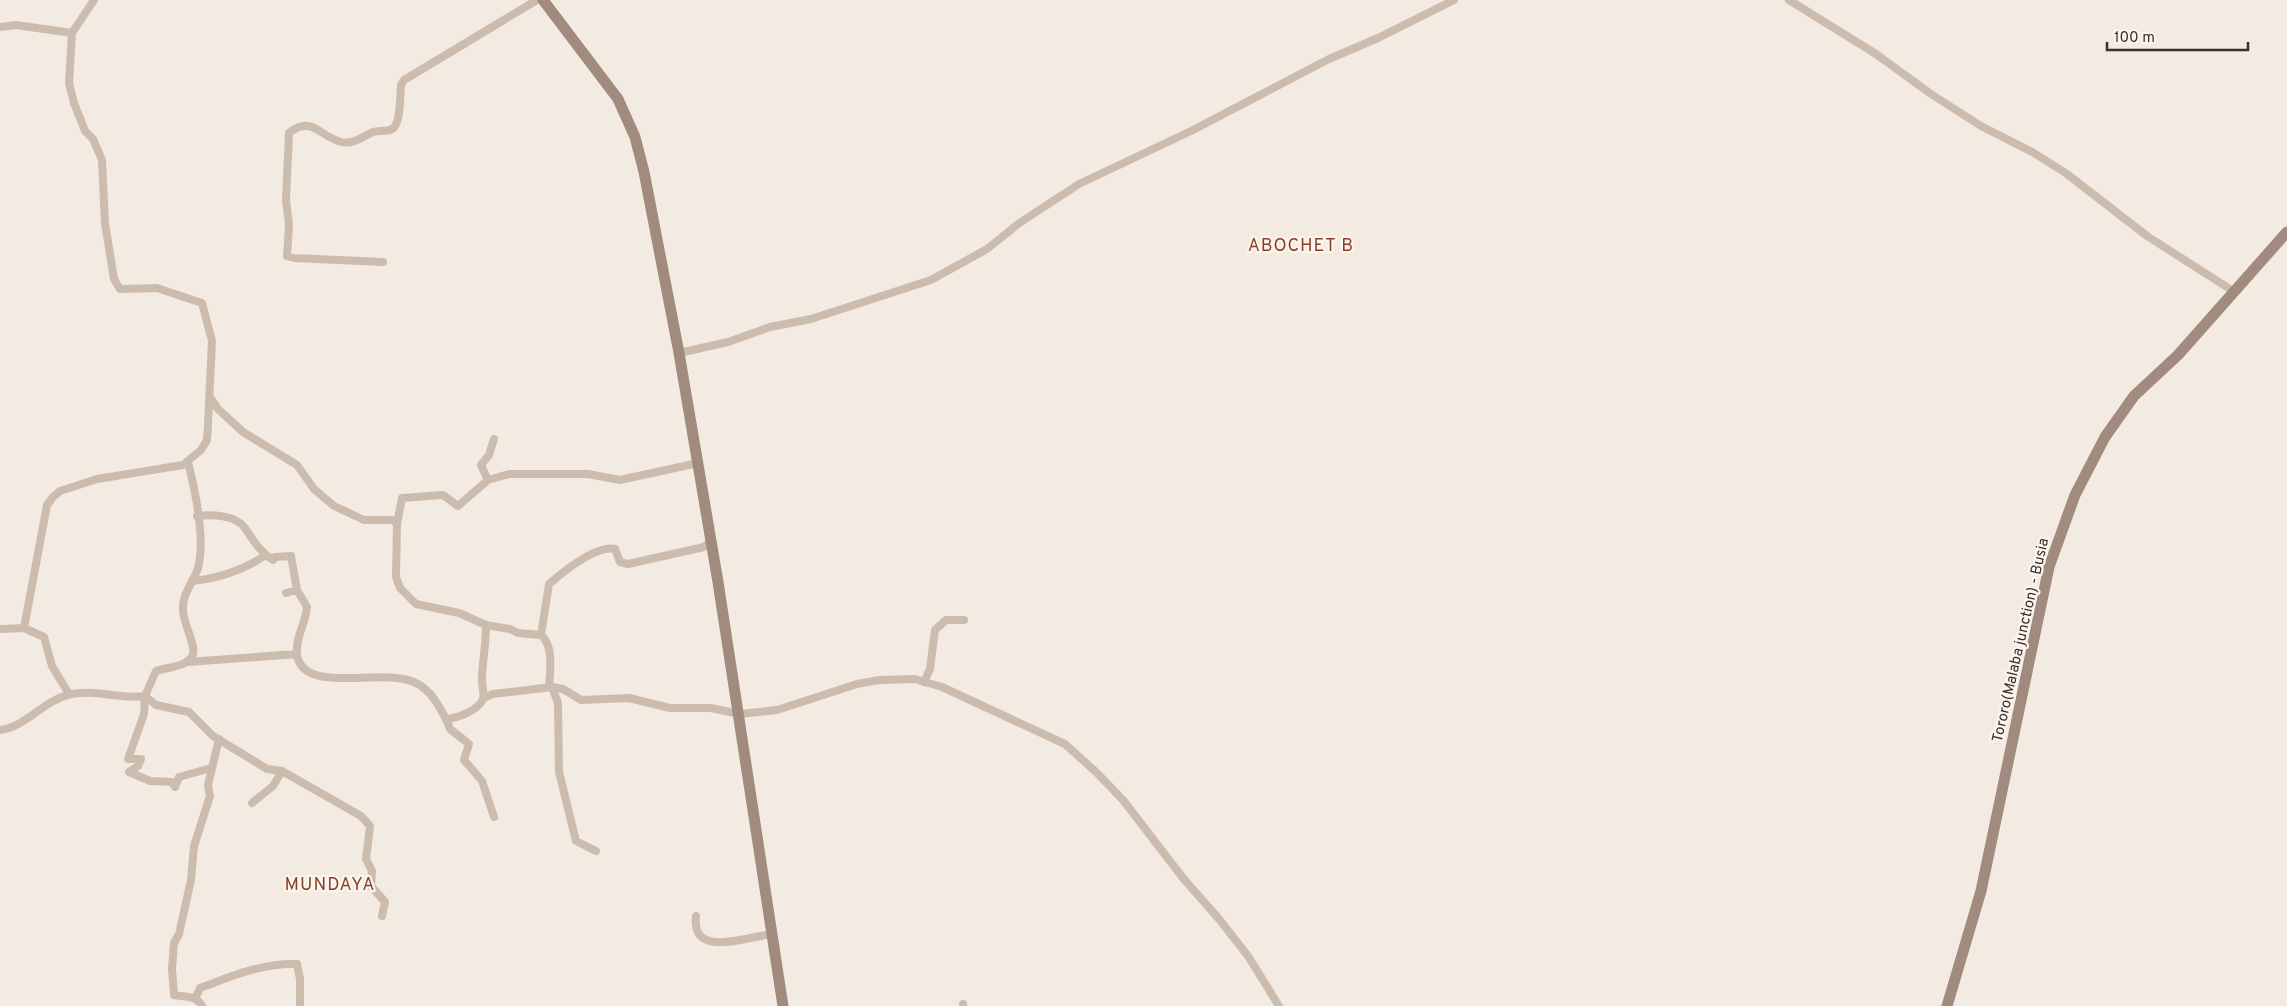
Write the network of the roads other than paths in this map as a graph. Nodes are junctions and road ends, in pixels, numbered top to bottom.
1 (94, 0) edge
2 (536, 0) edge
3 (543, 0) edge
4 (1454, 0) edge
5 (1790, 0) edge
6 (0, 27) edge
7 (72, 33) junction
8 (2287, 232) edge
9 (383, 262) dead end
10 (2233, 291) junction
11 (679, 353) junction
12 (210, 397) junction
13 (494, 439) dead end
14 (188, 462) junction
15 (698, 463) junction
16 (488, 480) junction
17 (197, 516) junction
18 (397, 524) junction
19 (711, 541) junction
20 (264, 556) junction
21 (192, 581) junction
22 (297, 590) junction
23 (286, 592) dead end
24 (964, 620) dead end
25 (486, 626) junction
26 (24, 628) junction
27 (0, 629) edge
28 (541, 635) junction
29 (297, 654) junction
30 (187, 662) junction
31 (924, 682) junction
32 (551, 687) junction
33 (69, 694) junction
34 (145, 696) junction
35 (484, 698) junction
36 (740, 714) junction
37 (446, 719) junction
38 (0, 730) edge
39 (218, 739) junction
40 (211, 768) junction
41 (282, 772) junction
42 (252, 803) dead end
43 (494, 817) dead end
44 (596, 851) dead end
45 (382, 916) dead end
46 (696, 916) dead end
47 (772, 934) junction
48 (195, 999) junction
49 (202, 1006) edge
50 (300, 1006) edge
51 (783, 1006) edge
52 (1279, 1006) edge
53 (1947, 1006) edge

1 - 7 street
2 - 9 street
3 - 11 main road
4 - 11 street
5 - 10 street
6 - 7 street
7 - 12 street
8 - 10 main road, Tororo(Malaba junction) - Busia
10 - 53 main road, Tororo(Malaba junction) - Busia
11 - 15 main road
12 - 14 street
12 - 18 street
13 - 16 street
14 - 17 street
14 - 26 street
15 - 16 street
15 - 19 main road
16 - 18 street
17 - 20 street
17 - 21 street
18 - 25 street
19 - 28 street
19 - 36 main road
20 - 21 street
20 - 22 street
21 - 30 street
22 - 23 street
22 - 29 street
24 - 31 street
25 - 28 street
25 - 35 street
26 - 27 street
26 - 33 street
28 - 32 street
29 - 30 street
29 - 37 street
30 - 34 street
31 - 36 street
31 - 52 street
32 - 35 street
32 - 36 street
32 - 44 street
33 - 34 street
33 - 38 street
34 - 39 street
34 - 40 street
35 - 37 street
36 - 47 main road
37 - 43 street
39 - 40 street
39 - 41 street
40 - 48 street
41 - 42 street
41 - 45 street
46 - 47 street
47 - 51 main road
48 - 49 street
48 - 50 street

